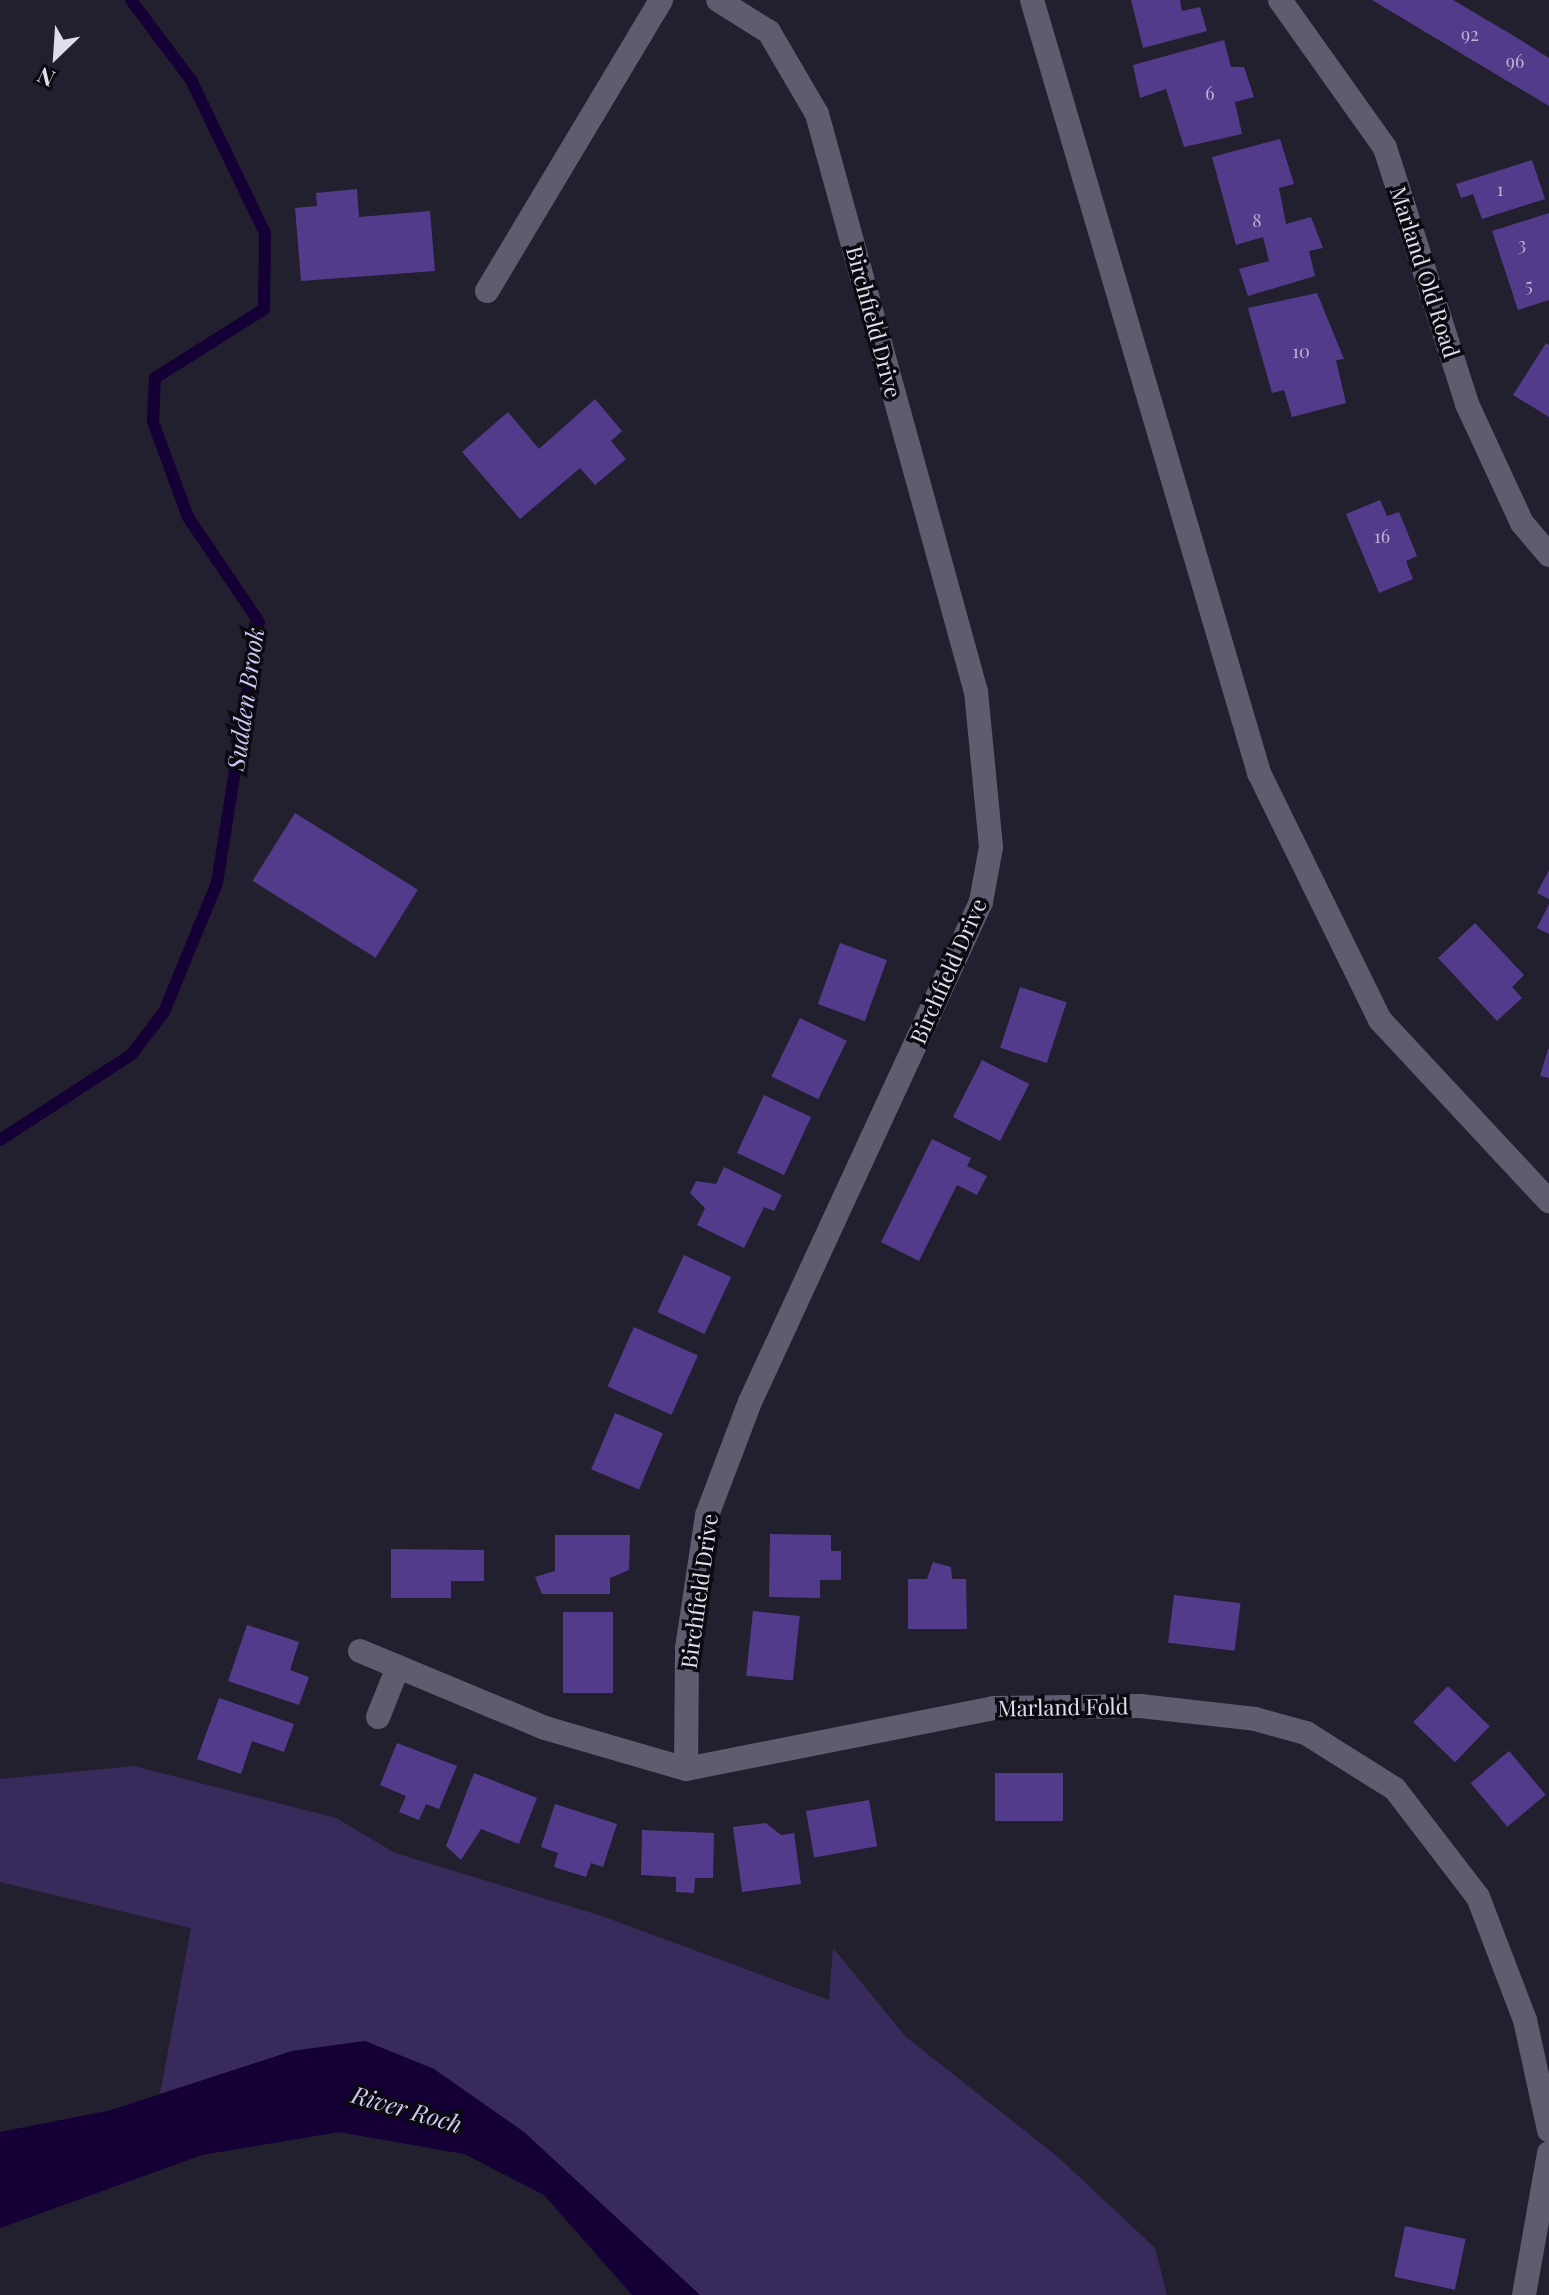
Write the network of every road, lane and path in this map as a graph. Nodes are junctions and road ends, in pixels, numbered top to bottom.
1 (661, 0) edge
2 (718, 0) edge
3 (1032, 0) edge
4 (1280, 0) edge
5 (487, 291) dead end
6 (1549, 555) edge
7 (1549, 1201) edge
8 (360, 1651) dead end
9 (398, 1667) junction
10 (378, 1717) dead end
11 (686, 1769) junction
12 (1549, 2130) edge
13 (1549, 2153) edge
14 (1524, 2295) edge

1 - 5 street
2 - 11 street, Birchfield Drive
3 - 7 street
4 - 6 street, Marland Old Road
8 - 9 street, Marland Fold
9 - 10 street
9 - 11 street, Marland Fold
11 - 12 street, Marland Fold
13 - 14 street

